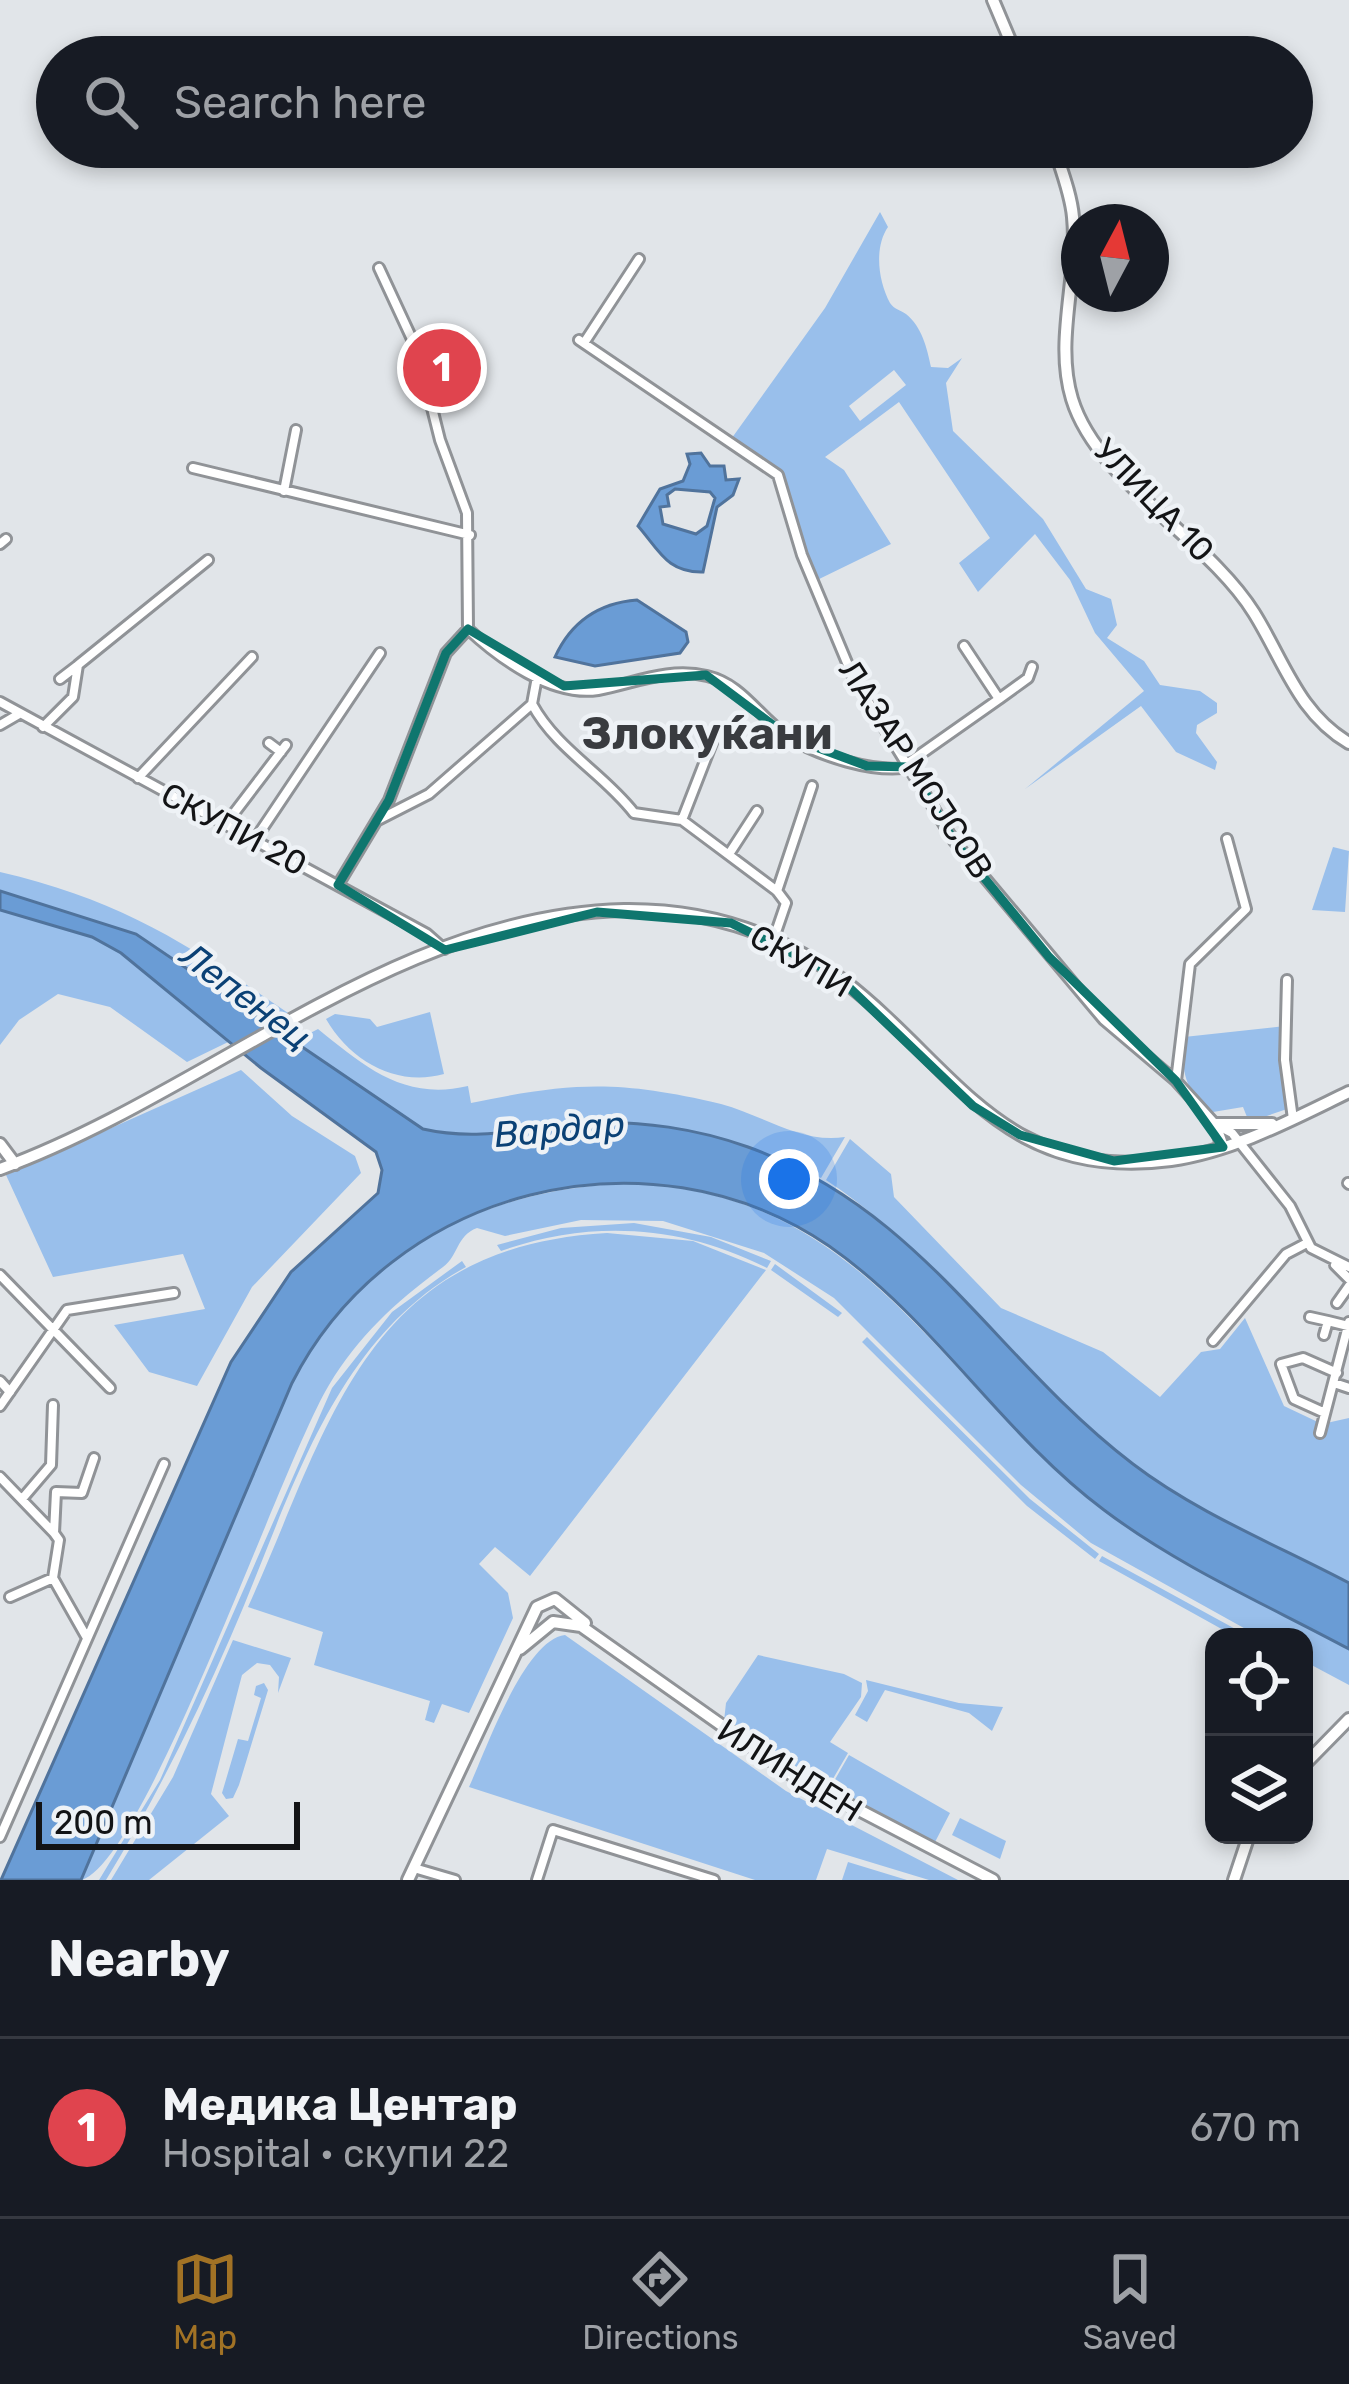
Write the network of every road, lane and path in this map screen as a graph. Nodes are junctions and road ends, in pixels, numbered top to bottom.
1 (993, 0) edge
2 (1008, 36) edge
3 (1060, 168) edge
4 (639, 259) dead end
5 (379, 268) dead end
6 (296, 430) dead end
7 (193, 468) dead end
8 (284, 491) junction
9 (470, 535) junction
10 (208, 560) dead end
11 (468, 628) junction
12 (964, 646) dead end
13 (380, 653) dead end
14 (252, 657) dead end
15 (78, 665) junction
16 (1032, 667) dead end
17 (537, 677) junction
18 (60, 680) dead end
19 (999, 699) junction
20 (0, 702) edge
21 (532, 704) junction
22 (19, 714) junction
23 (0, 725) edge
24 (43, 727) junction
25 (1349, 742) edge
26 (269, 743) dead end
27 (712, 743) dead end
28 (909, 765) junction
29 (138, 778) junction
30 (812, 786) dead end
31 (757, 811) dead end
32 (682, 820) junction
33 (377, 821) junction
34 (225, 825) junction
35 (1227, 839) dead end
36 (254, 841) junction
37 (731, 851) junction
38 (338, 885) junction
39 (777, 891) junction
40 (774, 938) junction
41 (445, 950) junction
42 (1287, 980) dead end
43 (1176, 1081) junction
44 (1349, 1093) edge
45 (1290, 1120) junction
46 (1215, 1124) junction
47 (1238, 1142) junction
48 (0, 1144) edge
49 (1223, 1147) junction
50 (15, 1164) junction
51 (0, 1169) edge
52 (1307, 1243) junction
53 (1329, 1261) junction
54 (1349, 1264) edge
55 (0, 1275) edge
56 (1349, 1282) edge
57 (174, 1293) dead end
58 (1337, 1303) dead end
59 (1310, 1317) dead end
60 (1328, 1321) junction
61 (1349, 1324) edge
62 (50, 1329) junction
63 (1324, 1335) dead end
64 (1214, 1341) dead end
65 (1335, 1378) junction
66 (0, 1381) edge
67 (110, 1388) dead end
68 (1349, 1388) edge
69 (10, 1392) junction
70 (53, 1405) dead end
71 (0, 1406) edge
72 (1325, 1414) junction
73 (1321, 1432) dead end
74 (94, 1458) dead end
75 (164, 1464) dead end
76 (0, 1477) edge
77 (22, 1499) junction
78 (54, 1533) junction
79 (53, 1578) junction
80 (10, 1597) dead end
81 (87, 1638) junction
82 (600, 1638) junction
83 (520, 1649) junction
84 (1349, 1718) edge
85 (1313, 1756) edge
86 (0, 1838) edge
87 (1246, 1844) edge
88 (414, 1868) junction
89 (408, 1880) edge
90 (455, 1880) edge
91 (537, 1880) edge
92 (714, 1880) edge
93 (993, 1880) edge
94 (1234, 1880) edge

1 - 2 street
3 - 25 street, УЛИЦА 10
4 - 28 street, ЛАЗАР МОЈСОВ
5 - 9 street
6 - 8 street
7 - 8 street
8 - 9 street
9 - 11 street
10 - 15 street
11 - 17 street
11 - 33 street
12 - 19 street
13 - 36 street
14 - 29 street
15 - 18 street
15 - 24 street
16 - 19 street
17 - 21 street
17 - 28 street
19 - 28 street
20 - 22 street, СКУПИ 20
21 - 32 street
21 - 33 street
22 - 23 street
22 - 24 street, СКУПИ 20
24 - 29 street, СКУПИ 20
26 - 34 street
27 - 32 street
28 - 43 street, ЛАЗАР МОЈСОВ
29 - 34 street, СКУПИ 20
30 - 39 street
31 - 37 street
32 - 37 street
33 - 38 street
34 - 36 street, СКУПИ 20
35 - 43 street
36 - 38 street, СКУПИ 20
37 - 39 street
38 - 41 street, СКУПИ 20
39 - 40 street
40 - 41 street, СКУПИ
40 - 49 street, СКУПИ
41 - 50 street, СКУПИ
42 - 45 street
43 - 46 street, ЛАЗАР МОЈСОВ
44 - 45 street, СКУПИ
45 - 46 street
45 - 47 street, СКУПИ
46 - 47 street, ЛАЗАР МОЈСОВ
46 - 49 street
47 - 49 street, СКУПИ
47 - 52 street, ЛАЗАР МОЈСОВ
48 - 50 street
50 - 51 street, СКУПИ
52 - 53 street
52 - 64 street
53 - 54 street
53 - 56 street
55 - 62 street
56 - 58 street
57 - 62 street
59 - 60 street
60 - 61 street
60 - 63 street
61 - 65 street
62 - 67 street
62 - 69 street
65 - 68 street
65 - 72 street
65 - 72 street
66 - 69 street
69 - 71 street
70 - 77 street
72 - 73 street
74 - 78 street
75 - 81 street
76 - 77 street
77 - 78 street
78 - 79 street
79 - 80 street
79 - 81 street
81 - 86 street
82 - 83 street, ИЛИНДЕН
82 - 83 street, ИЛИНДЕН
82 - 93 street, ИЛИНДЕН
83 - 88 street
84 - 85 street
87 - 94 street
88 - 89 street
88 - 90 street
91 - 92 street

